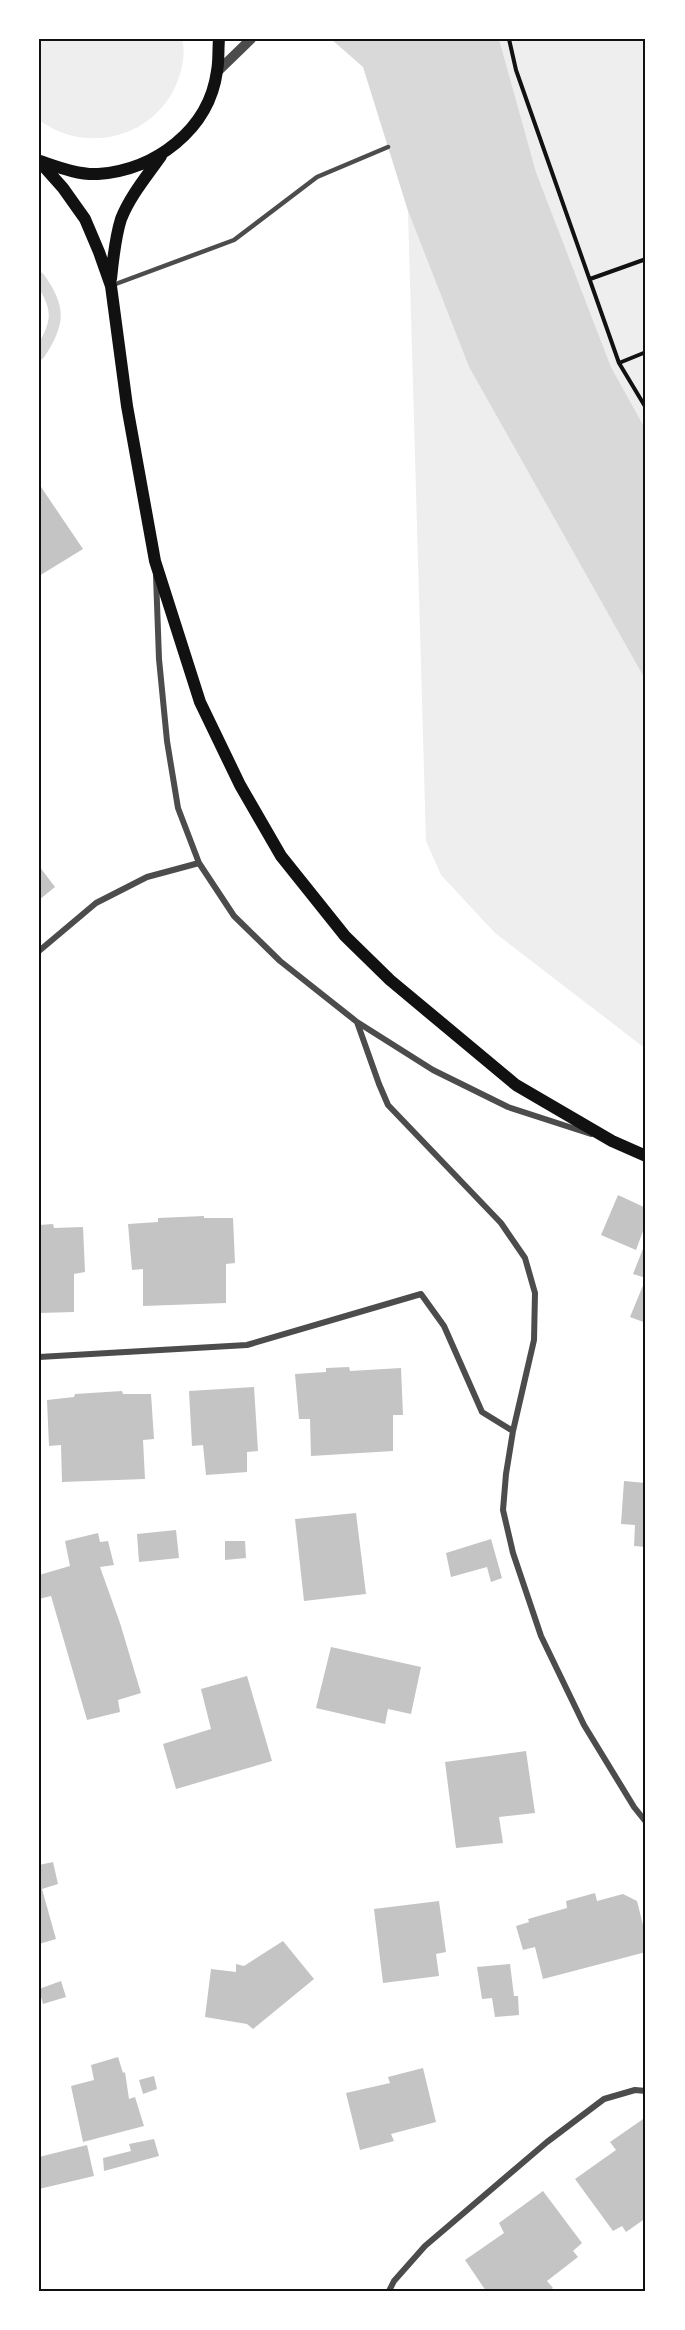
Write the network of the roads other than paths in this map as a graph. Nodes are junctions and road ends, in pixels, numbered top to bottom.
1 (219, 39) edge
2 (251, 39) edge
3 (217, 72) junction
4 (388, 147) dead end
5 (162, 155) junction
6 (39, 161) edge
7 (111, 286) junction
8 (155, 561) junction
9 (200, 863) junction
10 (39, 951) edge
11 (357, 1022) junction
12 (612, 1141) junction
13 (646, 1156) edge
14 (39, 1358) edge
15 (513, 1431) junction
16 (646, 1822) edge
17 (646, 2091) edge
18 (389, 2291) edge

1 - 3 main road
2 - 3 street
3 - 5 main road
4 - 7 lane
5 - 6 main road
5 - 7 main road
6 - 7 main road
7 - 8 main road
8 - 9 street
8 - 12 main road
9 - 10 street
9 - 11 street
11 - 12 street
11 - 15 street
12 - 13 main road
14 - 15 street
15 - 16 street
17 - 18 street

